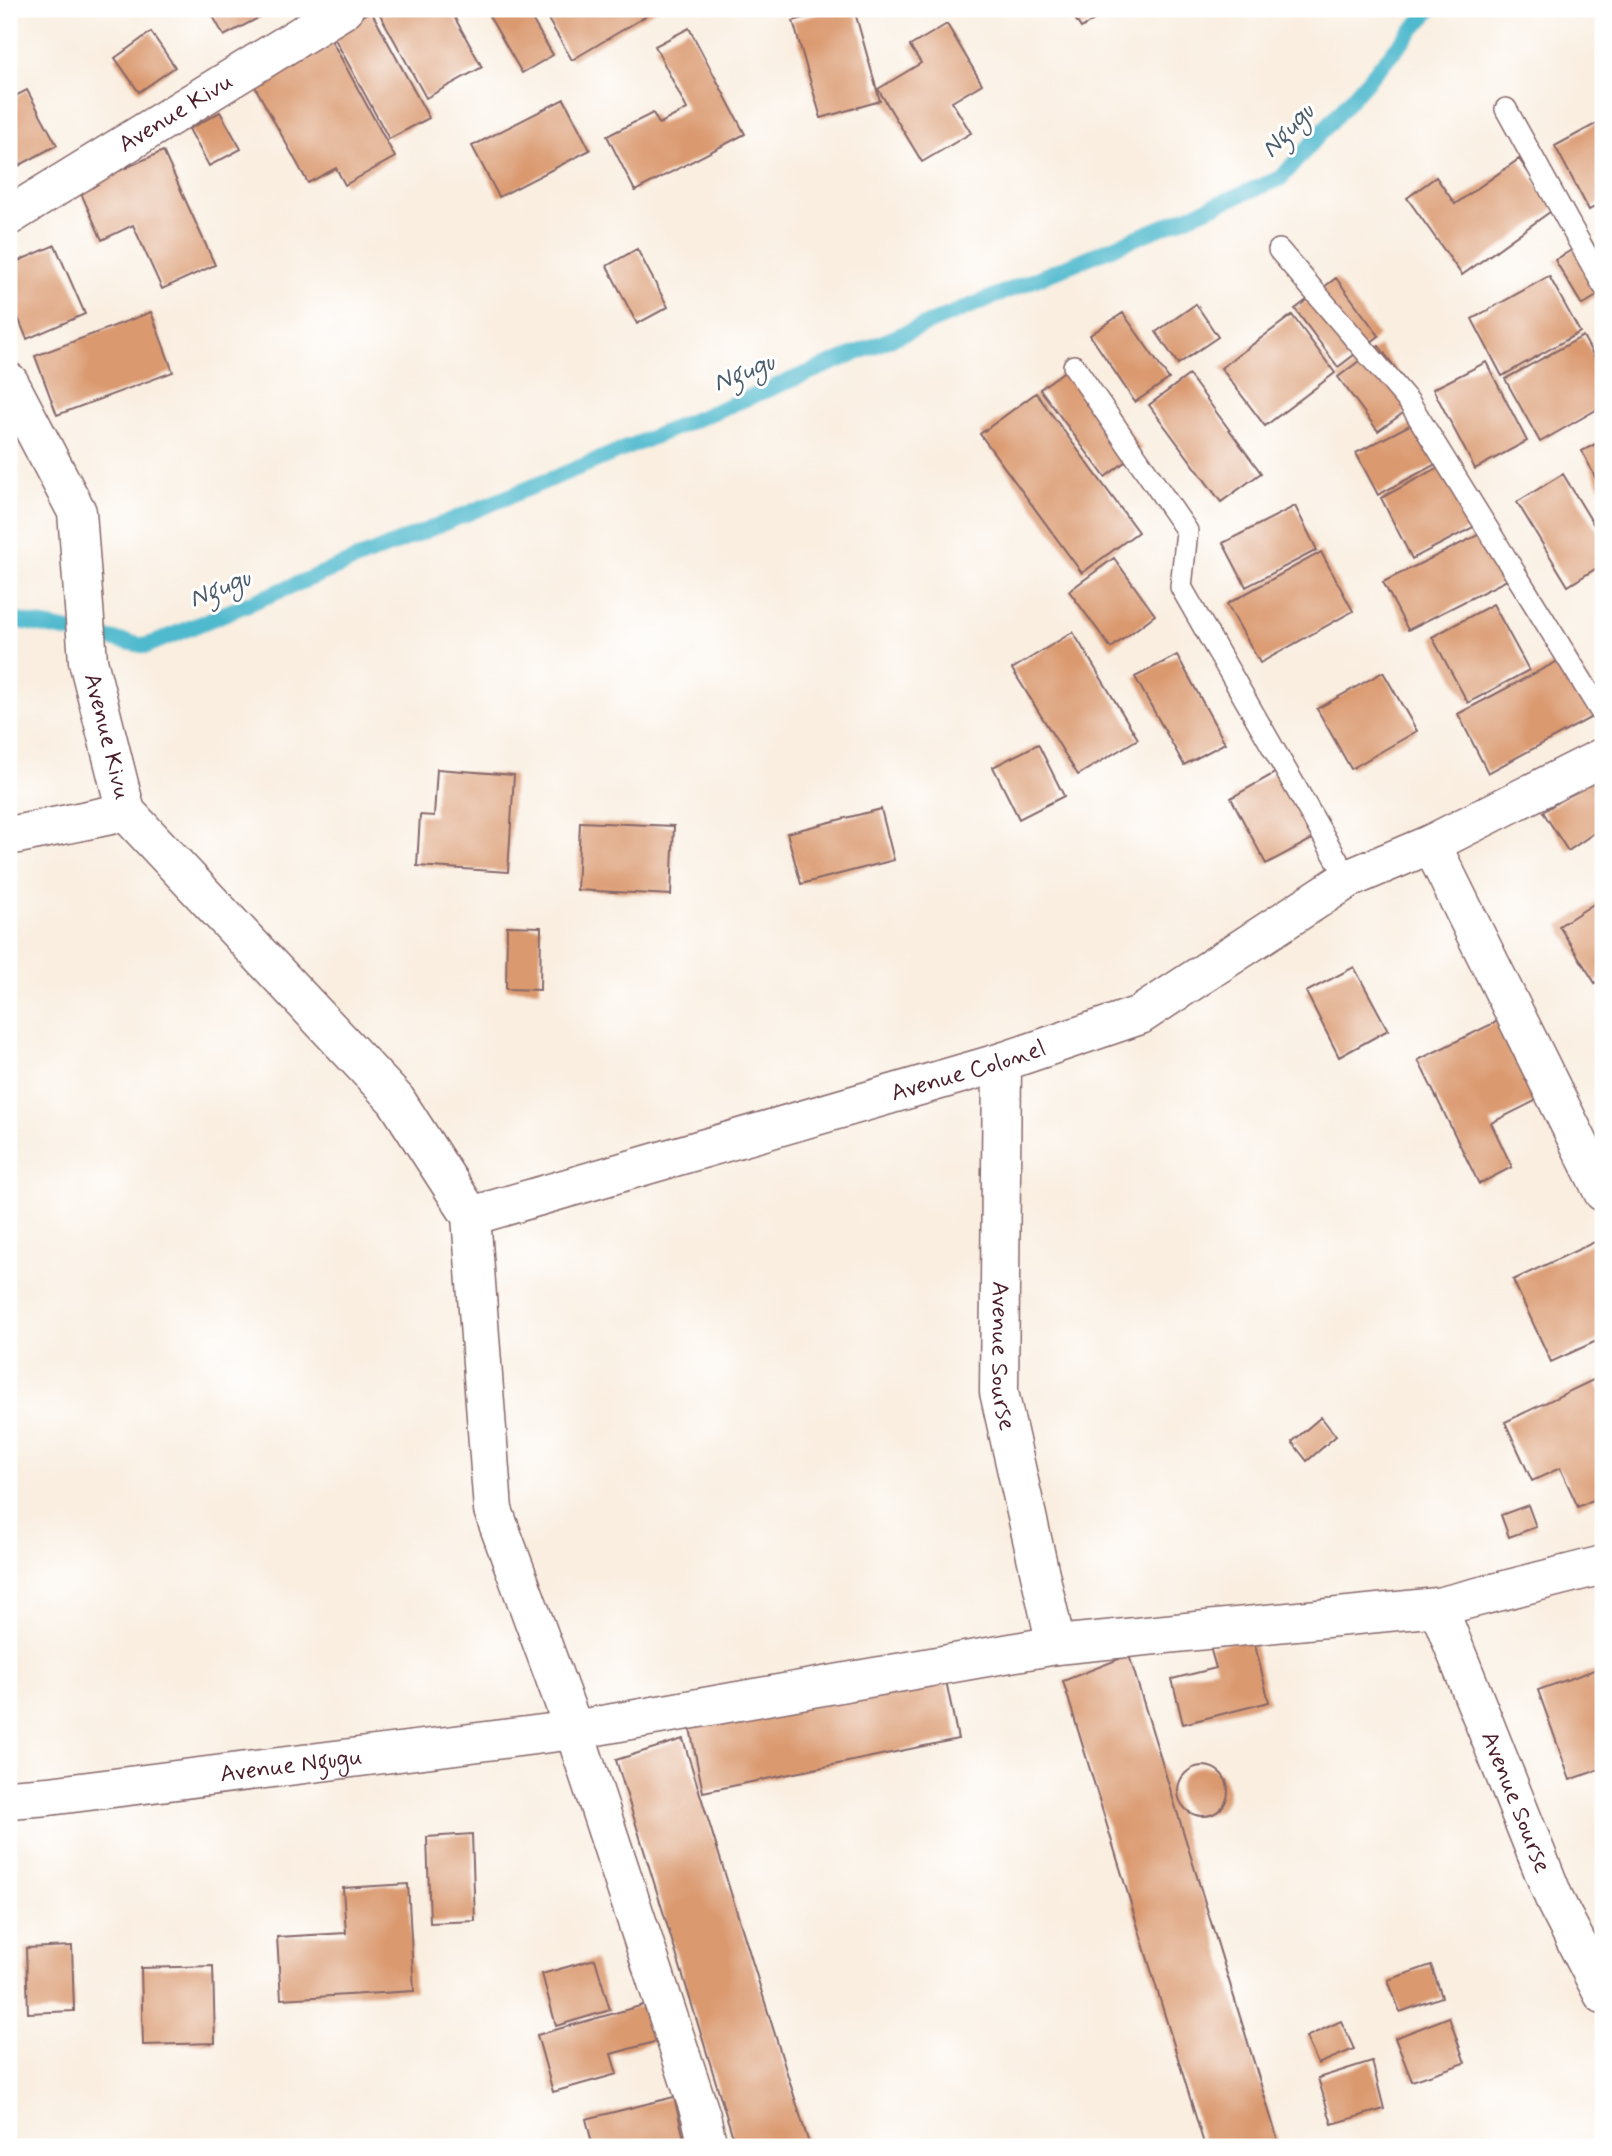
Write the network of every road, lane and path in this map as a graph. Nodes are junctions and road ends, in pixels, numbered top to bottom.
1 (344, 9) edge
2 (1506, 109) dead end
3 (9, 216) edge
4 (1279, 250) dead end
5 (1603, 285) edge
6 (1074, 366) dead end
7 (9, 382) edge
8 (1603, 715) edge
9 (1603, 757) edge
10 (126, 812) junction
11 (9, 836) edge
12 (1431, 844) junction
13 (1348, 879) junction
14 (1002, 1062) junction
15 (1603, 1192) edge
16 (471, 1216) junction
17 (1603, 1566) edge
18 (1438, 1607) junction
19 (1056, 1645) junction
20 (574, 1730) junction
21 (9, 1799) edge
22 (1603, 1994) edge
23 (708, 2147) edge

1 - 3 street, Avenue Kivu
2 - 5 lane
4 - 8 lane
6 - 13 lane
7 - 10 street, Avenue Kivu
9 - 12 street, Avenue Colonel
10 - 11 street
10 - 16 street
12 - 13 street, Avenue Colonel
12 - 15 street
13 - 14 street, Avenue Colonel
14 - 16 street, Avenue Colonel
14 - 19 street, Avenue Sourse
16 - 20 street
17 - 18 street, Avenue Ngugu
18 - 19 street, Avenue Ngugu
18 - 22 street, Avenue Sourse
19 - 20 street, Avenue Ngugu
20 - 21 street, Avenue Ngugu
20 - 23 street

